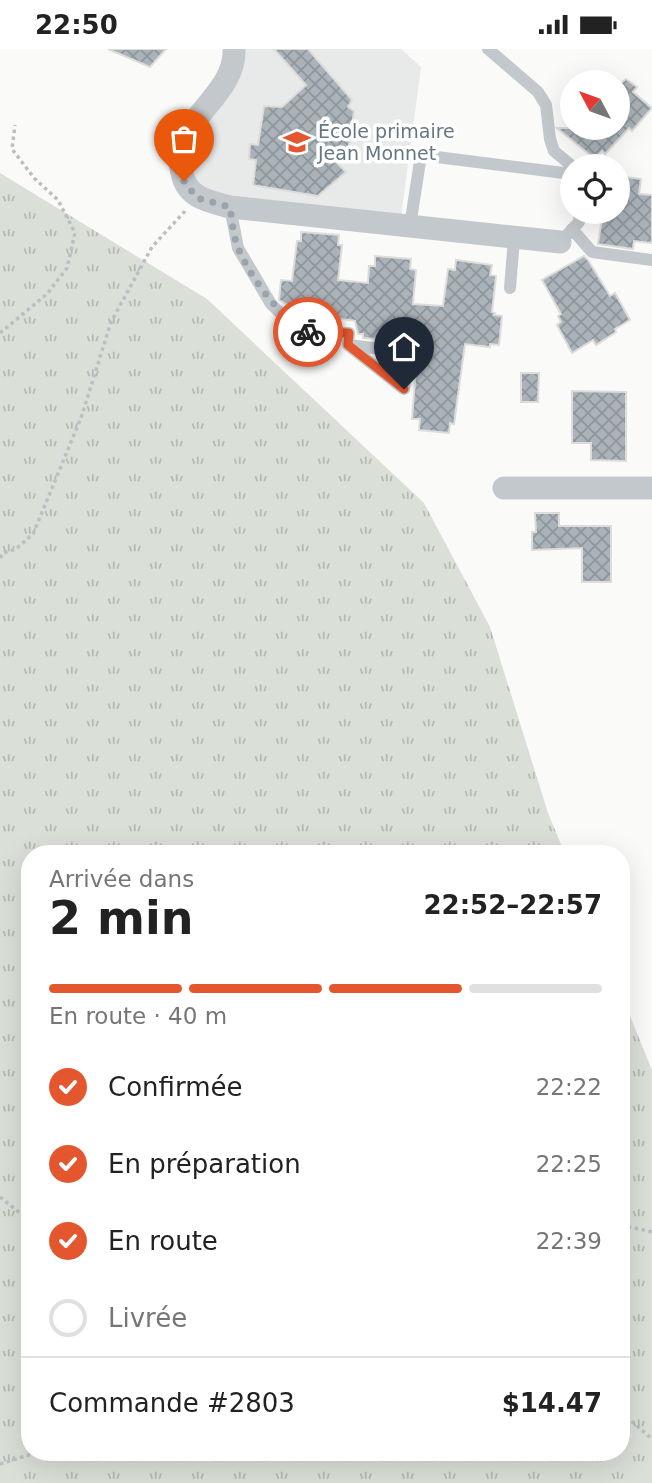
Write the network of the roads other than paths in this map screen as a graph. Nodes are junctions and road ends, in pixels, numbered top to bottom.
1 (234, 49) edge
2 (488, 49) edge
3 (560, 156) edge
4 (560, 172) edge
5 (230, 207) junction
6 (577, 224) edge
7 (410, 226) junction
8 (566, 236) junction
9 (514, 239) junction
10 (652, 260) edge
11 (510, 288) dead end
12 (348, 345) junction
13 (504, 488) dead end
14 (652, 488) edge

1 - 5 street
2 - 3 lane
4 - 7 lane
5 - 7 street
5 - 12 lane
6 - 8 lane
7 - 9 street
8 - 9 street
8 - 10 lane
9 - 11 lane
12 - 12 lane
13 - 14 street

